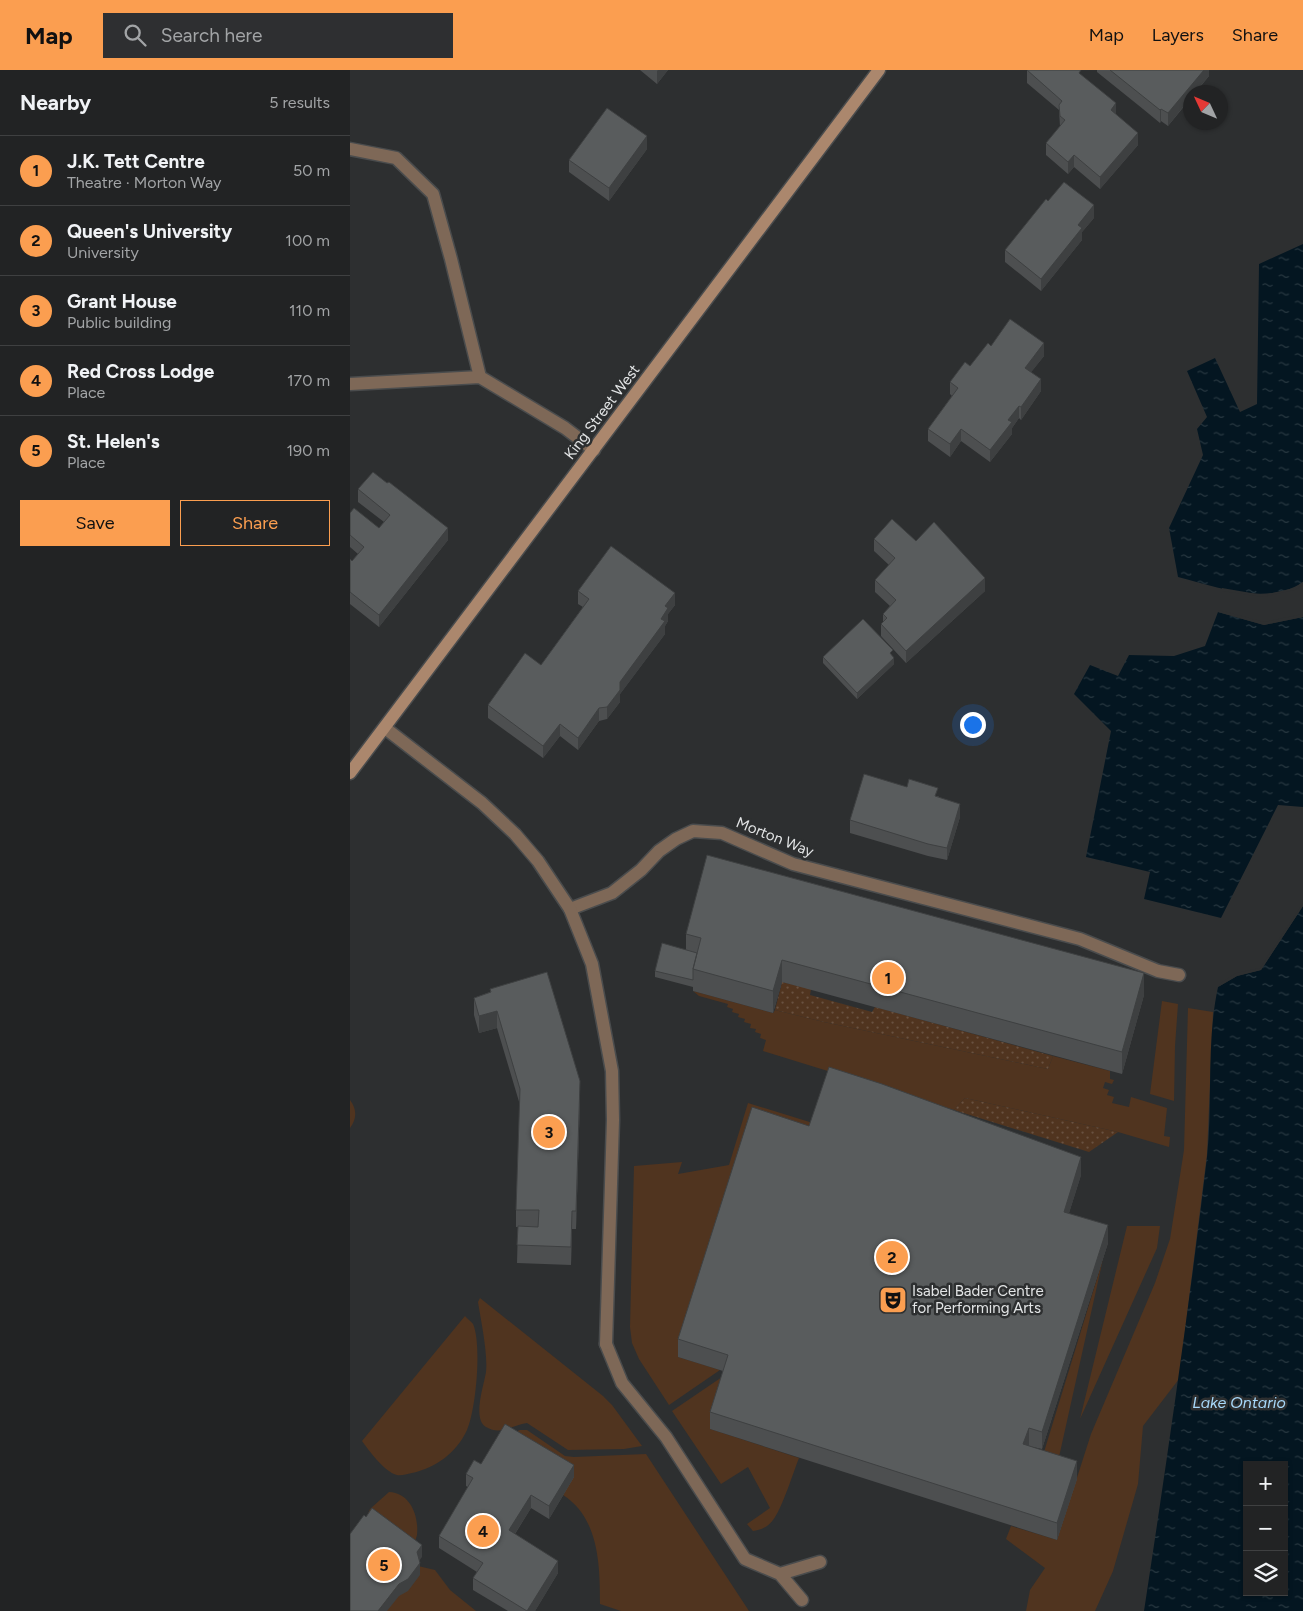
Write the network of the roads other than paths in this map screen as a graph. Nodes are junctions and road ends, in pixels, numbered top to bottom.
1 (879, 70) edge
2 (350, 149) edge
3 (480, 377) junction
4 (350, 384) edge
5 (594, 450) junction
6 (384, 728) junction
7 (350, 773) edge
8 (570, 909) junction
9 (1179, 975) dead end
10 (820, 1562) dead end
11 (780, 1574) junction
12 (802, 1600) dead end

1 - 5 main road, King Street West
2 - 3 street
3 - 4 street
3 - 5 street
5 - 6 main road, King Street West
6 - 7 main road, King Street West
6 - 8 street
8 - 9 street, Morton Way
8 - 11 street
10 - 11 street
11 - 12 street

